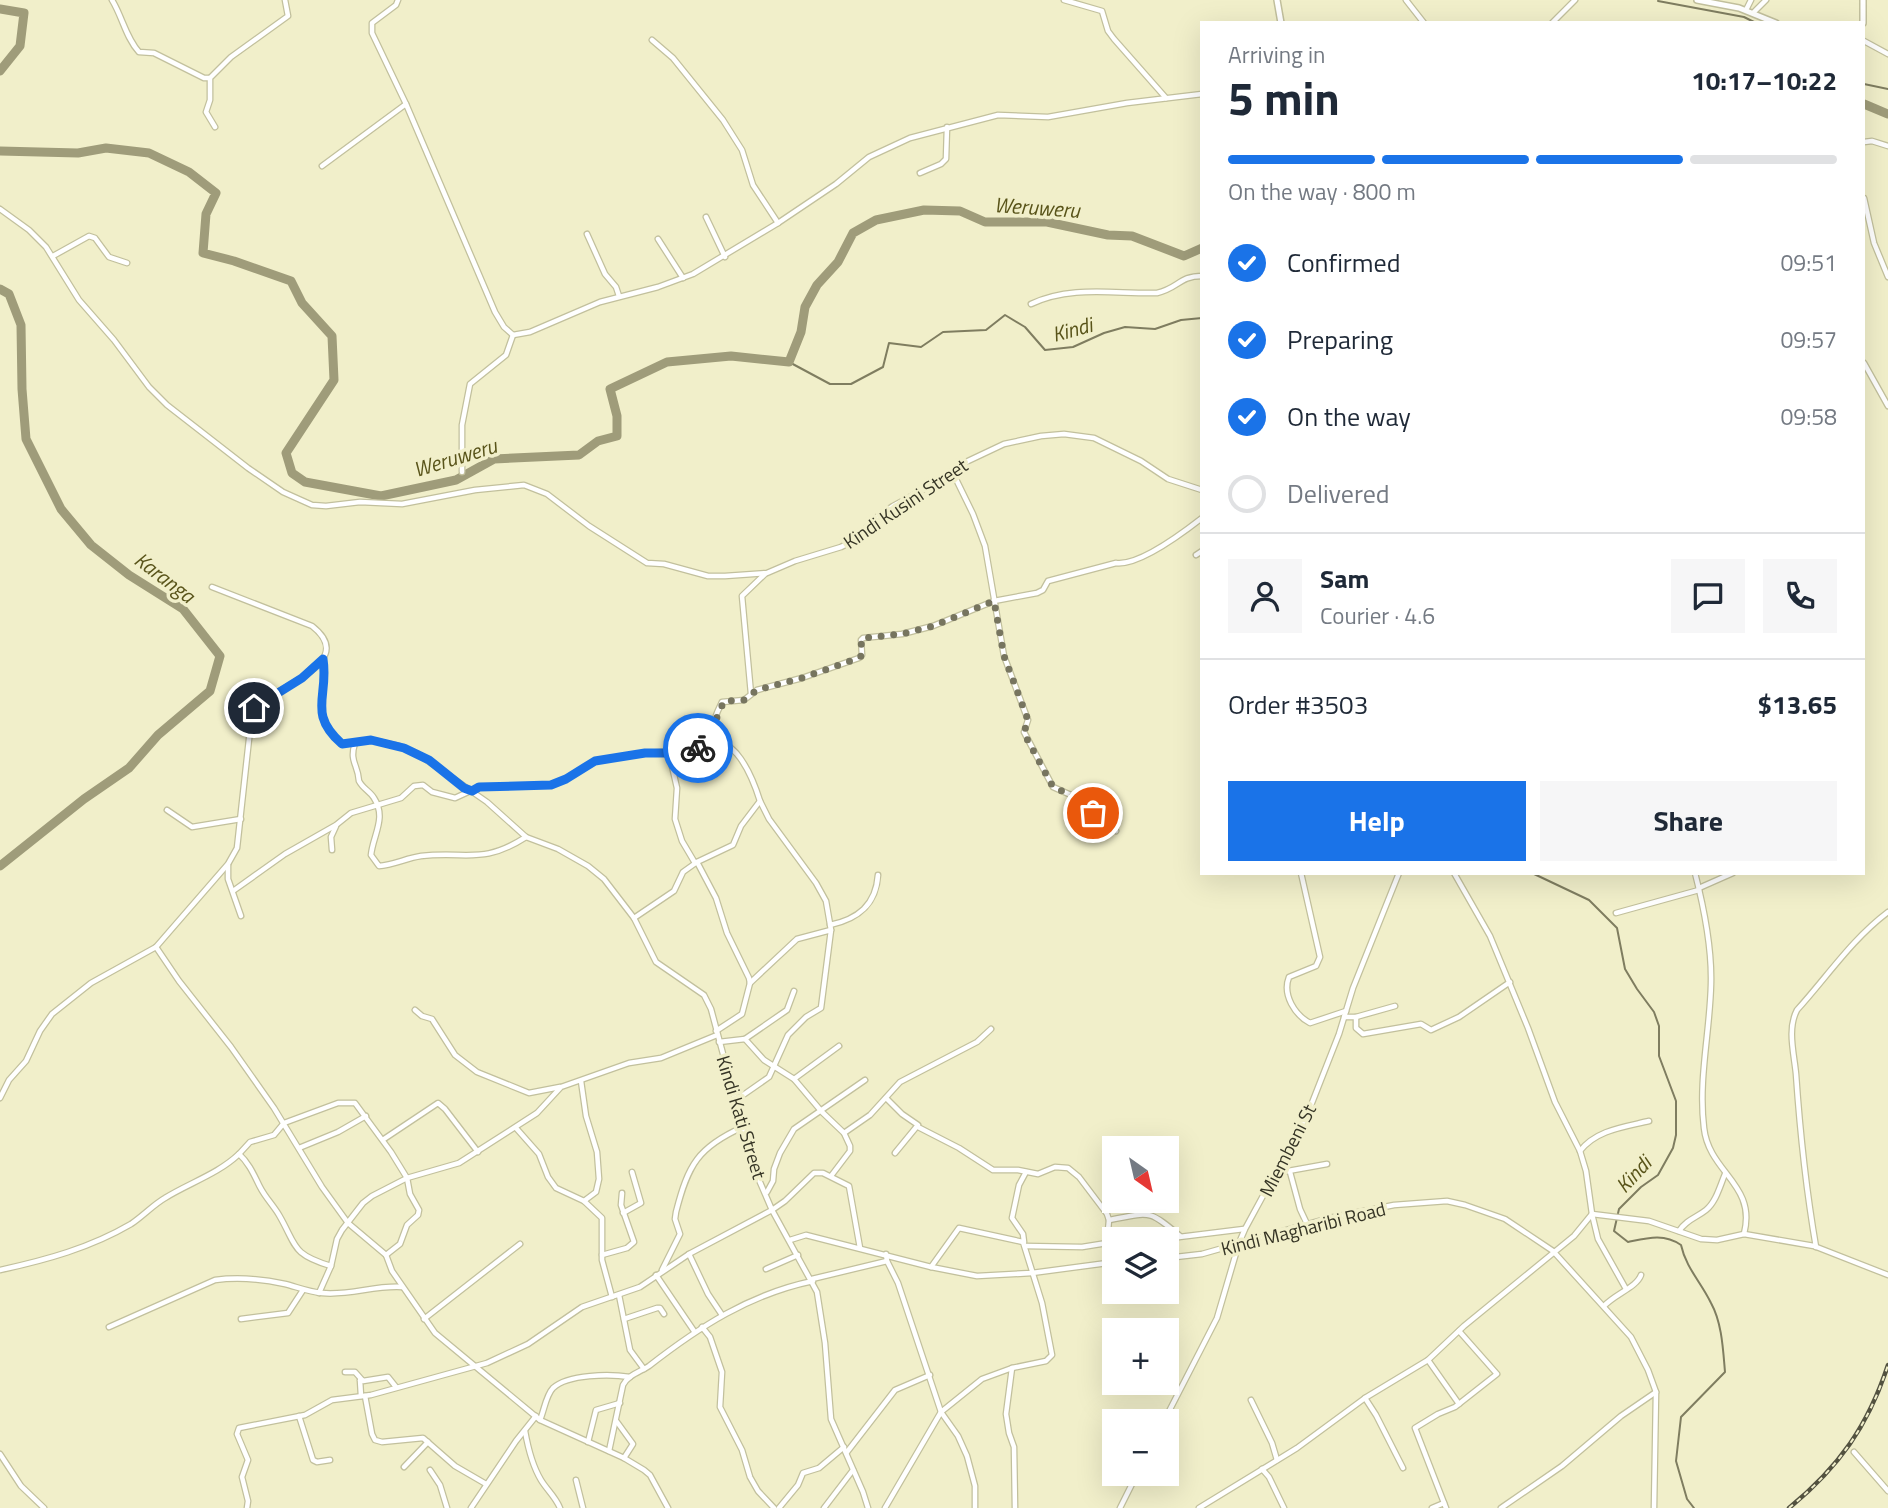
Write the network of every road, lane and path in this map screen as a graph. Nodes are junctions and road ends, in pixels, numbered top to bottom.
1 (112, 0) edge
2 (285, 0) edge
3 (398, 0) edge
4 (1064, 0) edge
5 (1277, 0) edge
6 (1406, 0) edge
7 (1576, 0) edge
8 (1697, 0) edge
9 (1751, 0) edge
10 (1766, 0) edge
11 (1863, 0) edge
12 (1746, 10) junction
13 (1753, 13) junction
14 (1281, 21) edge
15 (1422, 21) edge
16 (1554, 21) edge
17 (1771, 21) edge
18 (1863, 21) edge
19 (653, 40) dead end
20 (1865, 42) edge
21 (1888, 54) edge
22 (210, 78) junction
23 (1200, 94) edge
24 (1167, 98) junction
25 (406, 104) junction
26 (215, 127) dead end
27 (947, 127) junction
28 (1865, 142) edge
29 (1888, 146) edge
30 (322, 166) dead end
31 (920, 173) dead end
32 (1865, 202) edge
33 (0, 209) edge
34 (706, 217) dead end
35 (778, 223) junction
36 (587, 234) dead end
37 (658, 239) dead end
38 (53, 256) junction
39 (724, 257) junction
40 (127, 263) dead end
41 (1200, 276) edge
42 (1888, 277) edge
43 (683, 278) junction
44 (619, 296) junction
45 (1031, 304) dead end
46 (513, 335) junction
47 (1865, 365) edge
48 (1888, 405) edge
49 (952, 471) junction
50 (462, 472) dead end
51 (1200, 489) edge
52 (1200, 519) edge
53 (1200, 552) edge
54 (1196, 555) dead end
55 (767, 573) junction
56 (212, 587) dead end
57 (994, 601) junction
58 (323, 659) junction
59 (751, 695) junction
60 (722, 740) junction
61 (355, 743) junction
62 (669, 753) junction
63 (472, 791) junction
64 (760, 801) junction
65 (378, 806) junction
66 (167, 810) dead end
67 (241, 818) junction
68 (336, 825) junction
69 (1116, 831) dead end
70 (526, 837) junction
71 (332, 850) dead end
72 (696, 863) junction
73 (228, 864) junction
74 (878, 875) dead end
75 (1301, 875) edge
76 (1398, 875) edge
77 (1455, 875) edge
78 (1696, 875) edge
79 (1728, 875) edge
80 (217, 876) junction
81 (228, 879) junction
82 (1699, 889) junction
83 (233, 891) junction
84 (1888, 912) edge
85 (1616, 913) dead end
86 (241, 916) dead end
87 (634, 918) junction
88 (831, 927) junction
89 (156, 947) junction
90 (750, 982) junction
91 (1510, 982) junction
92 (794, 991) dead end
93 (1395, 1006) dead end
94 (415, 1010) dead end
95 (1345, 1014) junction
96 (1356, 1017) junction
97 (991, 1029) dead end
98 (716, 1033) junction
99 (745, 1039) junction
100 (718, 1042) junction
101 (839, 1046) dead end
102 (775, 1067) junction
103 (793, 1079) junction
104 (865, 1080) dead end
105 (581, 1081) junction
106 (561, 1087) junction
107 (0, 1098) edge
108 (886, 1098) junction
109 (736, 1100) junction
110 (822, 1112) junction
111 (366, 1116) junction
112 (1649, 1121) dead end
113 (284, 1123) junction
114 (743, 1127) junction
115 (918, 1127) junction
116 (516, 1128) junction
117 (844, 1133) junction
118 (383, 1139) junction
119 (299, 1148) junction
120 (1580, 1151) junction
121 (478, 1152) junction
122 (895, 1153) dead end
123 (239, 1154) junction
124 (1327, 1164) dead end
125 (632, 1172) dead end
126 (1026, 1172) junction
127 (1290, 1172) junction
128 (1276, 1173) junction
129 (1725, 1173) junction
130 (831, 1176) junction
131 (407, 1178) junction
132 (622, 1193) dead end
133 (766, 1193) junction
134 (584, 1201) junction
135 (772, 1210) junction
136 (623, 1213) junction
137 (1592, 1214) junction
138 (1109, 1220) junction
139 (348, 1223) junction
140 (1307, 1223) junction
141 (1108, 1227) edge
142 (1245, 1229) junction
143 (1679, 1231) junction
144 (1744, 1234) junction
145 (1181, 1237) joint
146 (790, 1240) junction
147 (1102, 1243) edge
148 (1239, 1243) junction
149 (520, 1244) dead end
150 (1025, 1244) junction
151 (1816, 1247) junction
152 (860, 1248) junction
153 (1553, 1251) junction
154 (689, 1254) junction
155 (886, 1254) junction
156 (386, 1255) junction
157 (602, 1255) junction
158 (798, 1255) junction
159 (1179, 1257) edge
160 (887, 1261) junction
161 (1102, 1263) edge
162 (331, 1266) junction
163 (931, 1267) junction
164 (766, 1269) dead end
165 (0, 1270) edge
166 (662, 1270) junction
167 (1031, 1273) junction
168 (656, 1275) junction
169 (1641, 1275) dead end
170 (1888, 1275) edge
171 (812, 1280) junction
172 (403, 1287) junction
173 (1626, 1289) junction
174 (303, 1290) junction
175 (319, 1293) junction
176 (619, 1295) junction
177 (612, 1297) junction
178 (1604, 1306) junction
179 (664, 1314) dead end
180 (722, 1315) junction
181 (624, 1318) junction
182 (241, 1319) dead end
183 (424, 1320) junction
184 (109, 1327) dead end
185 (702, 1327) junction
186 (1459, 1331) junction
187 (694, 1332) junction
188 (1428, 1360) junction
189 (475, 1366) junction
190 (1012, 1368) junction
191 (644, 1369) junction
192 (345, 1372) dead end
193 (930, 1375) junction
194 (629, 1377) junction
195 (360, 1380) junction
196 (360, 1387) junction
197 (396, 1387) junction
198 (1656, 1392) junction
199 (352, 1396) junction
200 (363, 1396) junction
201 (1365, 1398) junction
202 (1251, 1400) dead end
203 (621, 1403) junction
204 (1459, 1404) junction
205 (1170, 1409) edge
206 (941, 1412) junction
207 (299, 1416) junction
208 (538, 1418) junction
209 (617, 1421) junction
210 (525, 1431) junction
211 (428, 1442) junction
212 (588, 1442) junction
213 (845, 1450) junction
214 (609, 1451) junction
215 (1854, 1452) dead end
216 (0, 1454) edge
217 (624, 1458) junction
218 (330, 1460) dead end
219 (1277, 1460) junction
220 (404, 1467) dead end
221 (1403, 1468) dead end
222 (430, 1469) dead end
223 (1262, 1469) junction
224 (854, 1470) junction
225 (576, 1480) dead end
226 (486, 1485) junction
227 (1131, 1486) edge
228 (1888, 1491) edge
229 (1445, 1505) edge
230 (44, 1508) edge
231 (247, 1508) edge
232 (447, 1508) edge
233 (471, 1508) edge
234 (560, 1508) edge
235 (583, 1508) edge
236 (668, 1508) edge
237 (774, 1508) edge
238 (779, 1508) edge
239 (824, 1508) edge
240 (868, 1508) edge
241 (885, 1508) edge
242 (975, 1508) edge
243 (1016, 1508) edge
244 (1119, 1508) edge
245 (1199, 1508) edge
246 (1284, 1508) edge
247 (1432, 1508) edge
248 (1501, 1508) edge
249 (1654, 1508) edge

1 - 22 street
2 - 22 street
3 - 25 street
4 - 24 street
5 - 14 street
6 - 15 street
7 - 16 street
8 - 12 street
9 - 12 street
10 - 13 street
11 - 18 street
12 - 13 street
13 - 17 street
19 - 35 street
20 - 21 street
22 - 26 street
23 - 24 street
24 - 27 street
25 - 30 street
25 - 46 street
27 - 31 street
27 - 35 street
28 - 29 street
32 - 42 street
33 - 38 street, Kindi Kusini Street
34 - 39 street
35 - 39 street
36 - 44 street
37 - 43 street
38 - 40 street
38 - 55 street, Kindi Kusini Street
39 - 43 street
41 - 45 street
43 - 44 street
44 - 46 street
46 - 50 street
47 - 48 street
49 - 51 street, Kindi Kusini Street
49 - 55 street, Kindi Kusini Street
49 - 57 street
52 - 57 street
53 - 54 street
55 - 59 street
56 - 58 street
57 - 59 street
57 - 69 street
58 - 61 street
58 - 67 street
59 - 60 street
60 - 62 street
60 - 64 street
61 - 63 street
61 - 65 street
62 - 63 street
62 - 72 street
63 - 65 street
63 - 70 street
64 - 72 street
64 - 88 street
65 - 68 street
65 - 70 street
66 - 67 street
67 - 73 street
68 - 71 street
68 - 83 street
70 - 87 street, Kindi Kati Street
72 - 87 street
72 - 90 street
73 - 80 street
73 - 81 street
74 - 88 street
75 - 95 street
76 - 95 street, Miembeni St
77 - 91 street
78 - 82 street
79 - 82 street
80 - 81 street
80 - 89 street
81 - 83 street
82 - 85 street
82 - 129 street
83 - 86 street
84 - 151 street
87 - 98 street, Kindi Kati Street
88 - 90 street
88 - 102 street
89 - 107 street
89 - 113 street
90 - 98 street
91 - 96 street
91 - 120 street
92 - 99 street
93 - 96 street
94 - 106 street
95 - 96 street
95 - 128 street, Miembeni St
97 - 108 street
98 - 100 street, Kindi Kati Street
98 - 105 street
99 - 100 street
99 - 102 street
100 - 109 street, Kindi Kati Street
101 - 103 street
102 - 103 street
102 - 109 street
103 - 110 street
104 - 110 street
105 - 106 street
105 - 134 street
106 - 116 street
108 - 115 street
108 - 117 street
109 - 114 street, Kindi Kati Street
110 - 117 street
110 - 133 street
111 - 113 street
111 - 118 street
111 - 119 street
112 - 120 street
113 - 119 street
113 - 123 street
114 - 133 street, Kindi Kati Street
114 - 166 street
115 - 122 street
115 - 126 street
116 - 121 street
116 - 134 street
117 - 130 street
118 - 121 street
118 - 131 street
119 - 139 street
120 - 137 street
121 - 131 street
123 - 162 street
123 - 165 street
124 - 127 street
125 - 136 street
126 - 138 street
126 - 150 street
127 - 128 street
127 - 140 street
128 - 142 street, Miembeni St
129 - 143 street
129 - 144 street
130 - 135 street
130 - 152 street
131 - 139 street
131 - 156 street
132 - 136 street
133 - 135 street, Kindi Kati Street
134 - 157 street
135 - 146 street, Kindi Kati Street
135 - 154 street
136 - 157 street
137 - 143 street
137 - 153 street
137 - 173 street
138 - 141 street
138 - 145 street
139 - 156 street
139 - 162 street
140 - 148 street, Kindi Magharibi Road
140 - 153 street, Kindi Magharibi Road
142 - 145 street
142 - 148 street, Miembeni St
143 - 144 street
144 - 151 street
146 - 152 street
146 - 158 street, Kindi Kati Street
147 - 150 street
148 - 159 street, Kindi Magharibi Road
148 - 205 street, Miembeni St
149 - 183 street
150 - 163 street
150 - 167 street
151 - 170 street
152 - 155 street
153 - 178 street, Kindi Magharibi Road
153 - 186 street
154 - 166 street
154 - 180 street
155 - 160 street
155 - 163 street
156 - 172 street
157 - 177 street
158 - 164 street
158 - 171 street, Kindi Kati Street
160 - 171 street
160 - 193 street
161 - 167 street
162 - 175 street
163 - 167 street
166 - 168 street
167 - 190 street
168 - 176 street
168 - 187 street
169 - 173 street
171 - 180 street
171 - 213 street, Kindi Kati Street
172 - 175 street
172 - 183 street
173 - 178 street
174 - 175 street
174 - 182 street
174 - 184 street
176 - 177 street
176 - 181 street
177 - 189 street
178 - 198 street, Kindi Magharibi Road
179 - 181 street
180 - 185 street
181 - 191 street
183 - 189 street
185 - 187 street
185 - 237 street
186 - 188 street
186 - 204 street
187 - 191 street
188 - 201 street
188 - 204 street
189 - 197 street
189 - 208 street
190 - 206 street
190 - 243 street
191 - 194 street
192 - 195 street
193 - 206 street
193 - 213 street
194 - 203 street
194 - 208 street
195 - 196 street
195 - 197 street
196 - 199 street
196 - 200 street
197 - 200 street
198 - 248 street
198 - 249 street, Kindi Magharibi Road
199 - 200 street
199 - 207 street
200 - 211 street
201 - 219 street
201 - 221 street
202 - 219 street
203 - 209 street
203 - 212 street
204 - 229 street
206 - 241 street
206 - 242 street
207 - 218 street
207 - 231 street
208 - 210 street
208 - 212 street
209 - 214 street
209 - 217 street
210 - 226 street
210 - 234 street
211 - 220 street
211 - 226 street
212 - 214 street
213 - 224 street, Kindi Kati Street
213 - 238 street
214 - 217 street
215 - 228 street
216 - 230 street
217 - 236 street
219 - 223 street
222 - 232 street
223 - 245 street
223 - 246 street
224 - 239 street
224 - 240 street, Kindi Kati Street
225 - 235 street
226 - 233 street
227 - 244 street
229 - 247 street

